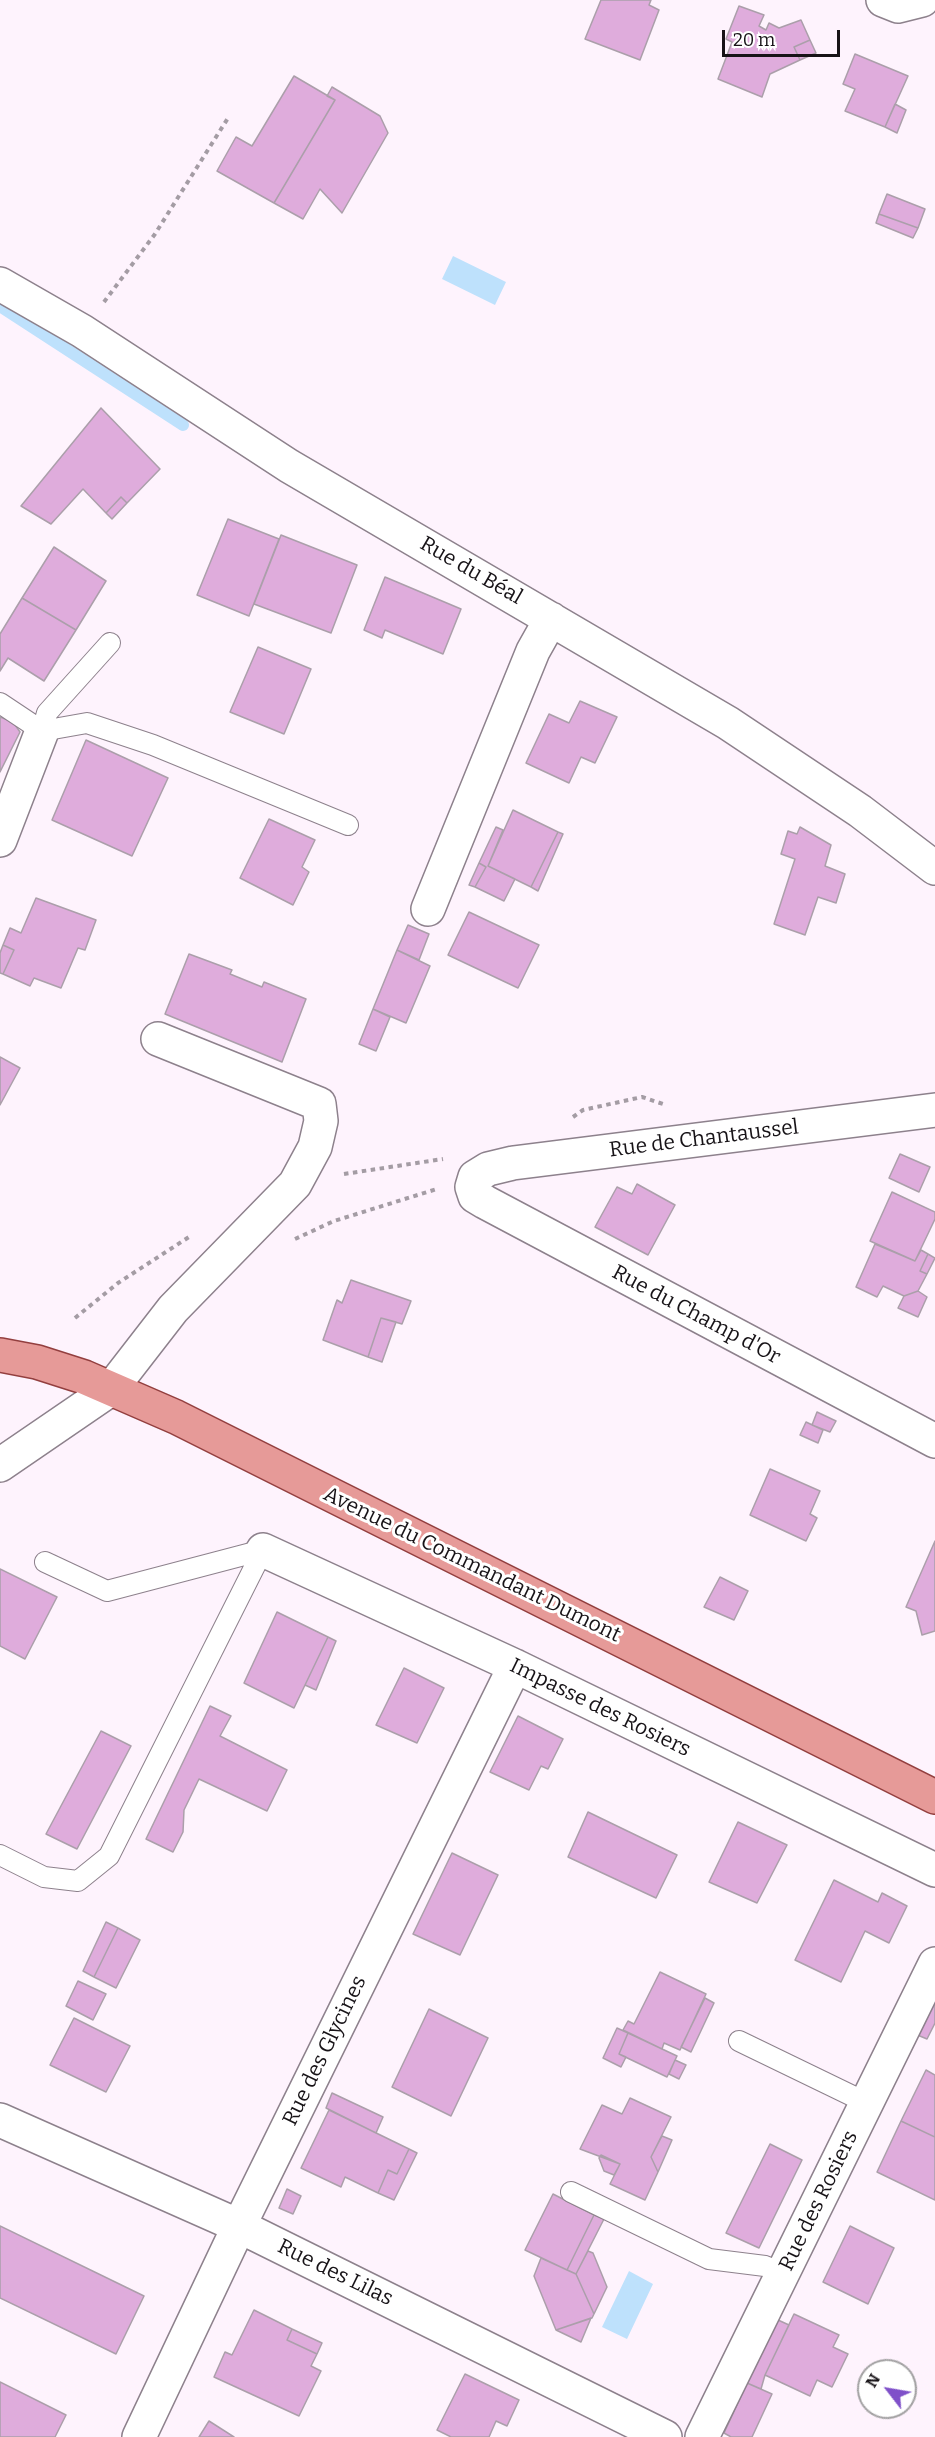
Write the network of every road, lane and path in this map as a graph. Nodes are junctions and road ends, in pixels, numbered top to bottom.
1 (883, 0) edge
2 (922, 0) edge
3 (228, 118) dead end
4 (0, 284) edge
5 (82, 331) junction
6 (551, 619) junction
7 (110, 643) dead end
8 (0, 703) edge
9 (42, 731) junction
10 (348, 825) dead end
11 (0, 840) edge
12 (935, 868) edge
13 (428, 909) dead end
14 (158, 1039) dead end
15 (935, 1110) edge
16 (475, 1177) junction
17 (285, 1243) dead end
18 (0, 1355) edge
19 (111, 1389) junction
20 (935, 1441) edge
21 (0, 1465) edge
22 (263, 1550) junction
23 (45, 1562) dead end
24 (514, 1666) junction
25 (935, 1797) edge
26 (0, 1855) edge
27 (935, 1870) edge
28 (935, 1964) edge
29 (739, 2041) dead end
30 (867, 2103) junction
31 (0, 2120) edge
32 (571, 2193) dead end
33 (239, 2226) junction
34 (783, 2273) junction
35 (139, 2437) edge
36 (665, 2437) edge
37 (702, 2437) edge

1 - 2 street
3 - 5 path
4 - 5 street, Rue du Béal
5 - 6 street, Rue du Béal
6 - 12 street, Rue du Béal
6 - 13 street
7 - 9 lane
8 - 9 lane
9 - 10 lane
9 - 11 street
14 - 19 street
15 - 16 street, Rue de Chantaussel
16 - 17 path
16 - 20 street, Rue du Champ d'Or
18 - 19 main road, Avenue du Commandant Dumont
19 - 21 street
19 - 25 main road, Avenue du Commandant Dumont
22 - 23 lane
22 - 24 street, Impasse des Rosiers
22 - 26 lane
24 - 27 street, Impasse des Rosiers
24 - 33 street, Rue des Glycines
28 - 30 street, Rue des Rosiers
29 - 30 lane
30 - 34 street, Rue des Rosiers
31 - 33 street, Rue des Lilas
32 - 34 lane
33 - 35 street, Rue des Glycines
33 - 36 street, Rue des Lilas
34 - 37 street, Rue des Rosiers

